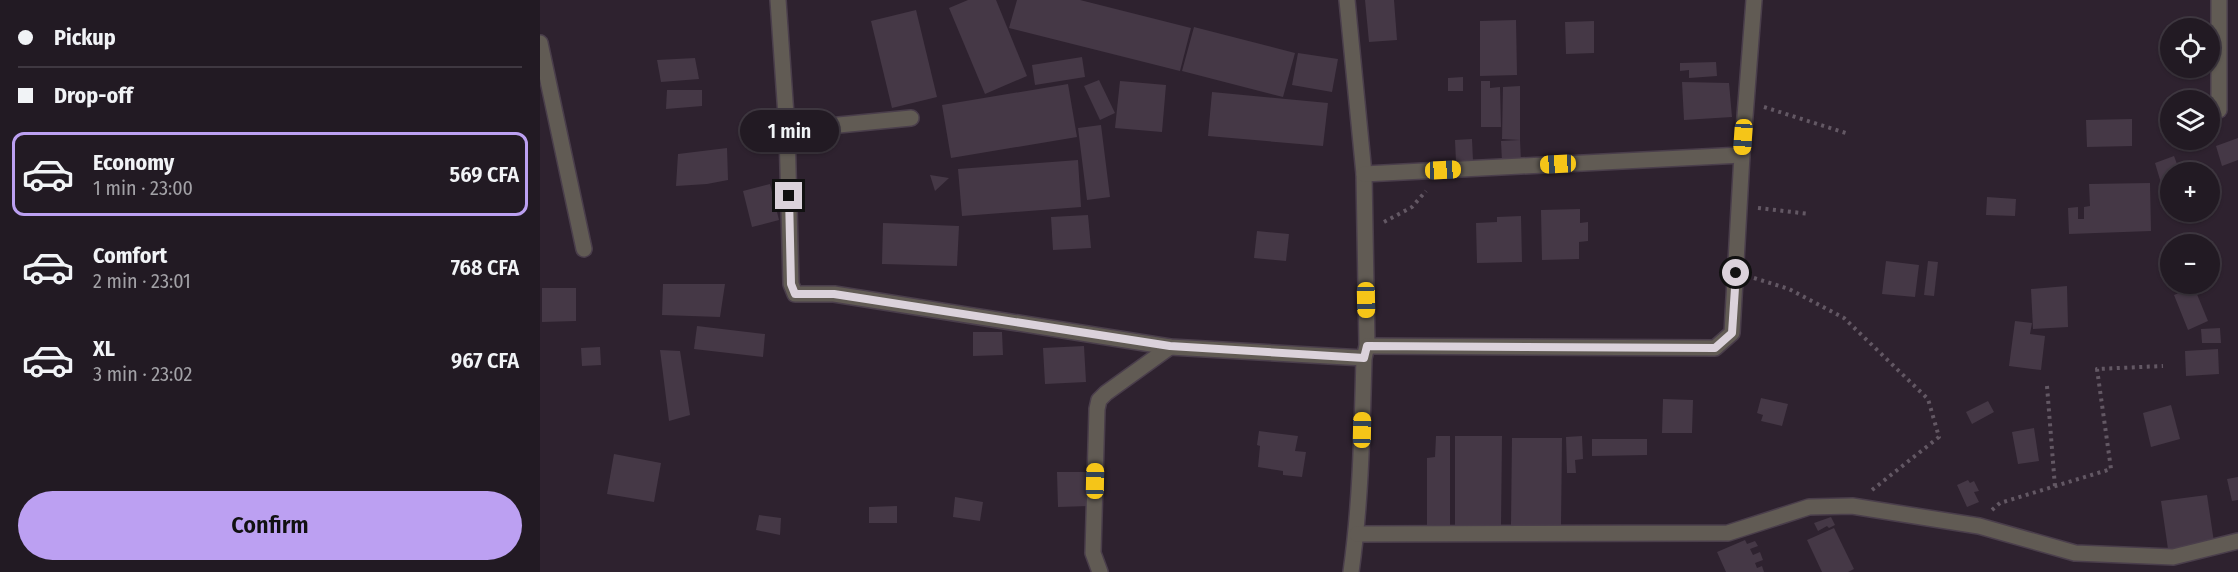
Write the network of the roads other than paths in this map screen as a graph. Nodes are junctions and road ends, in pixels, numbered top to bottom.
1 (778, 0) edge
2 (1347, 0) edge
3 (1754, 0) edge
4 (2219, 0) edge
5 (540, 43) edge
6 (2219, 90) edge
7 (911, 118) dead end
8 (787, 130) junction
9 (1742, 155) junction
10 (1364, 174) junction
11 (584, 249) dead end
12 (1170, 346) junction
13 (1365, 352) junction
14 (1357, 534) junction
15 (2238, 541) edge
16 (1100, 572) edge
17 (1352, 572) edge

1 - 8 street
2 - 10 street
3 - 9 street
4 - 6 street
5 - 11 street
7 - 8 street
8 - 12 street
9 - 10 street
9 - 13 street
10 - 13 street
12 - 13 street
12 - 16 street
13 - 14 street
14 - 15 street
14 - 17 street

